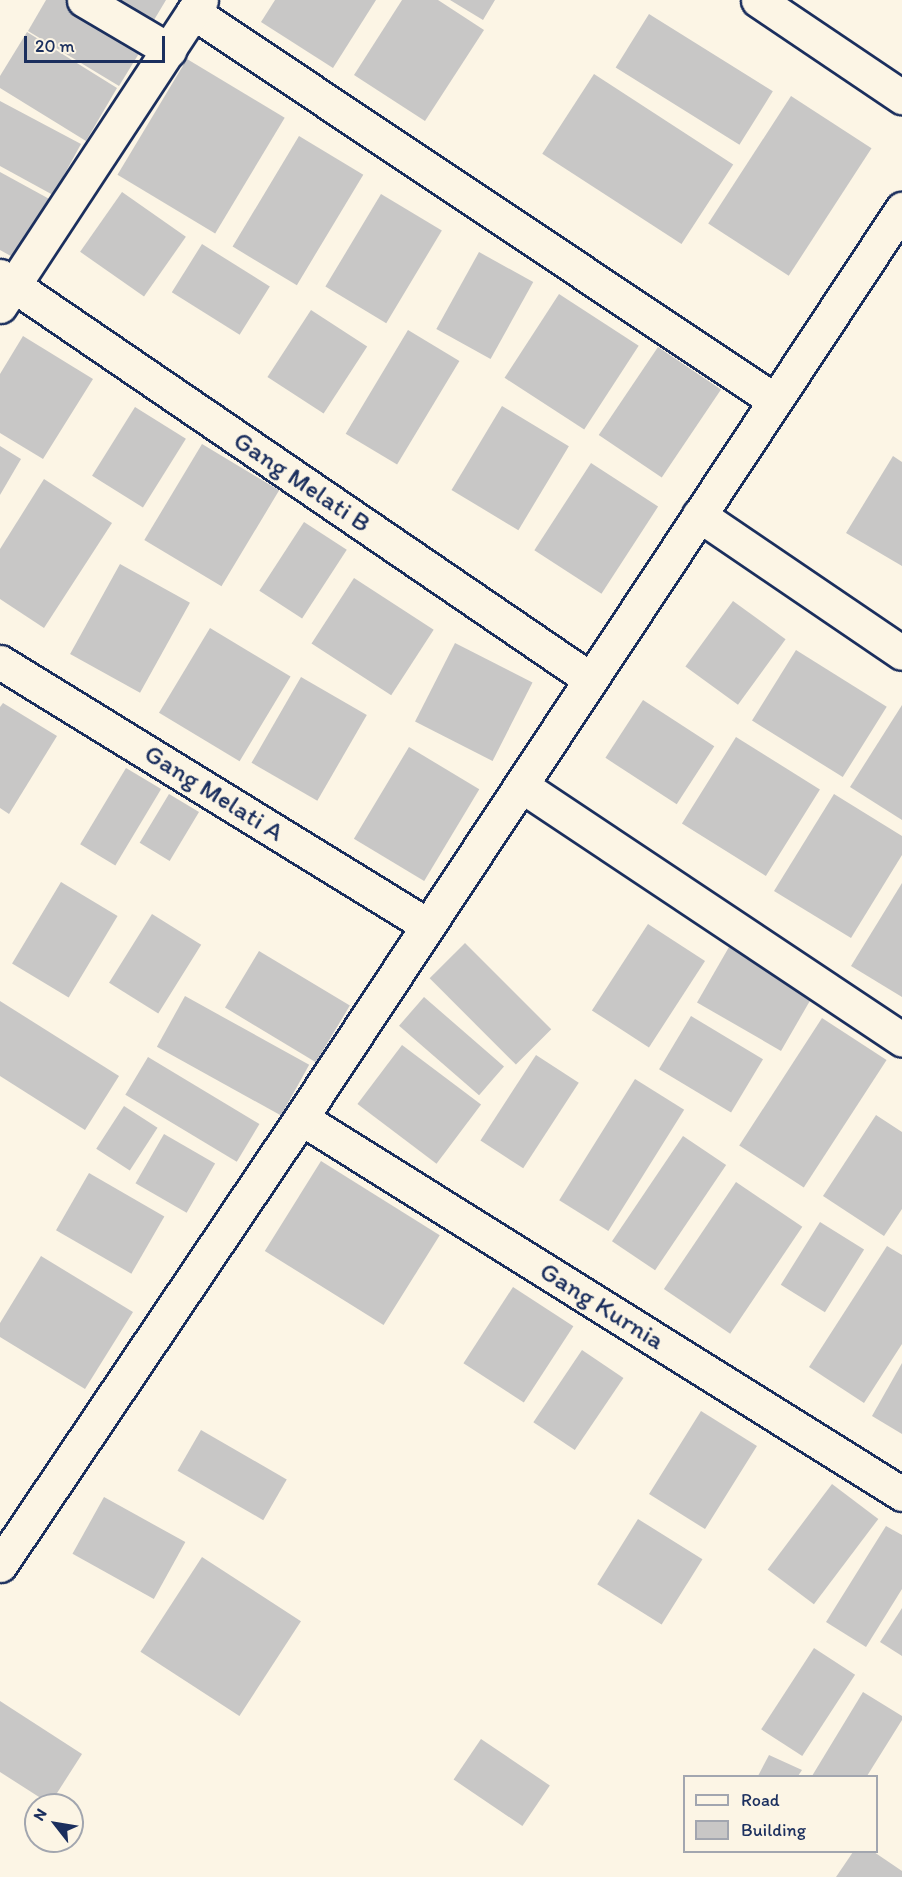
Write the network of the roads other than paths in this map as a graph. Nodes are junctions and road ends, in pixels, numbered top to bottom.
1 (84, 0) edge
2 (758, 0) edge
3 (197, 6) edge
4 (169, 50) junction
5 (902, 97) edge
6 (902, 209) edge
7 (5, 289) edge
8 (774, 400) junction
9 (699, 514) junction
10 (902, 653) edge
11 (0, 662) edge
12 (590, 679) junction
13 (522, 786) junction
14 (427, 925) junction
15 (902, 1039) edge
16 (301, 1118) junction
17 (902, 1494) edge
18 (0, 1565) edge

1 - 4 street
2 - 5 street
3 - 4 street
3 - 8 street
4 - 7 street
6 - 8 street
7 - 12 street, Gang Melati B
8 - 9 street
9 - 10 street
9 - 12 street
11 - 14 street, Gang Melati A
12 - 13 street
13 - 14 street
13 - 15 street
14 - 16 street
16 - 17 street, Gang Kurnia
16 - 18 street

